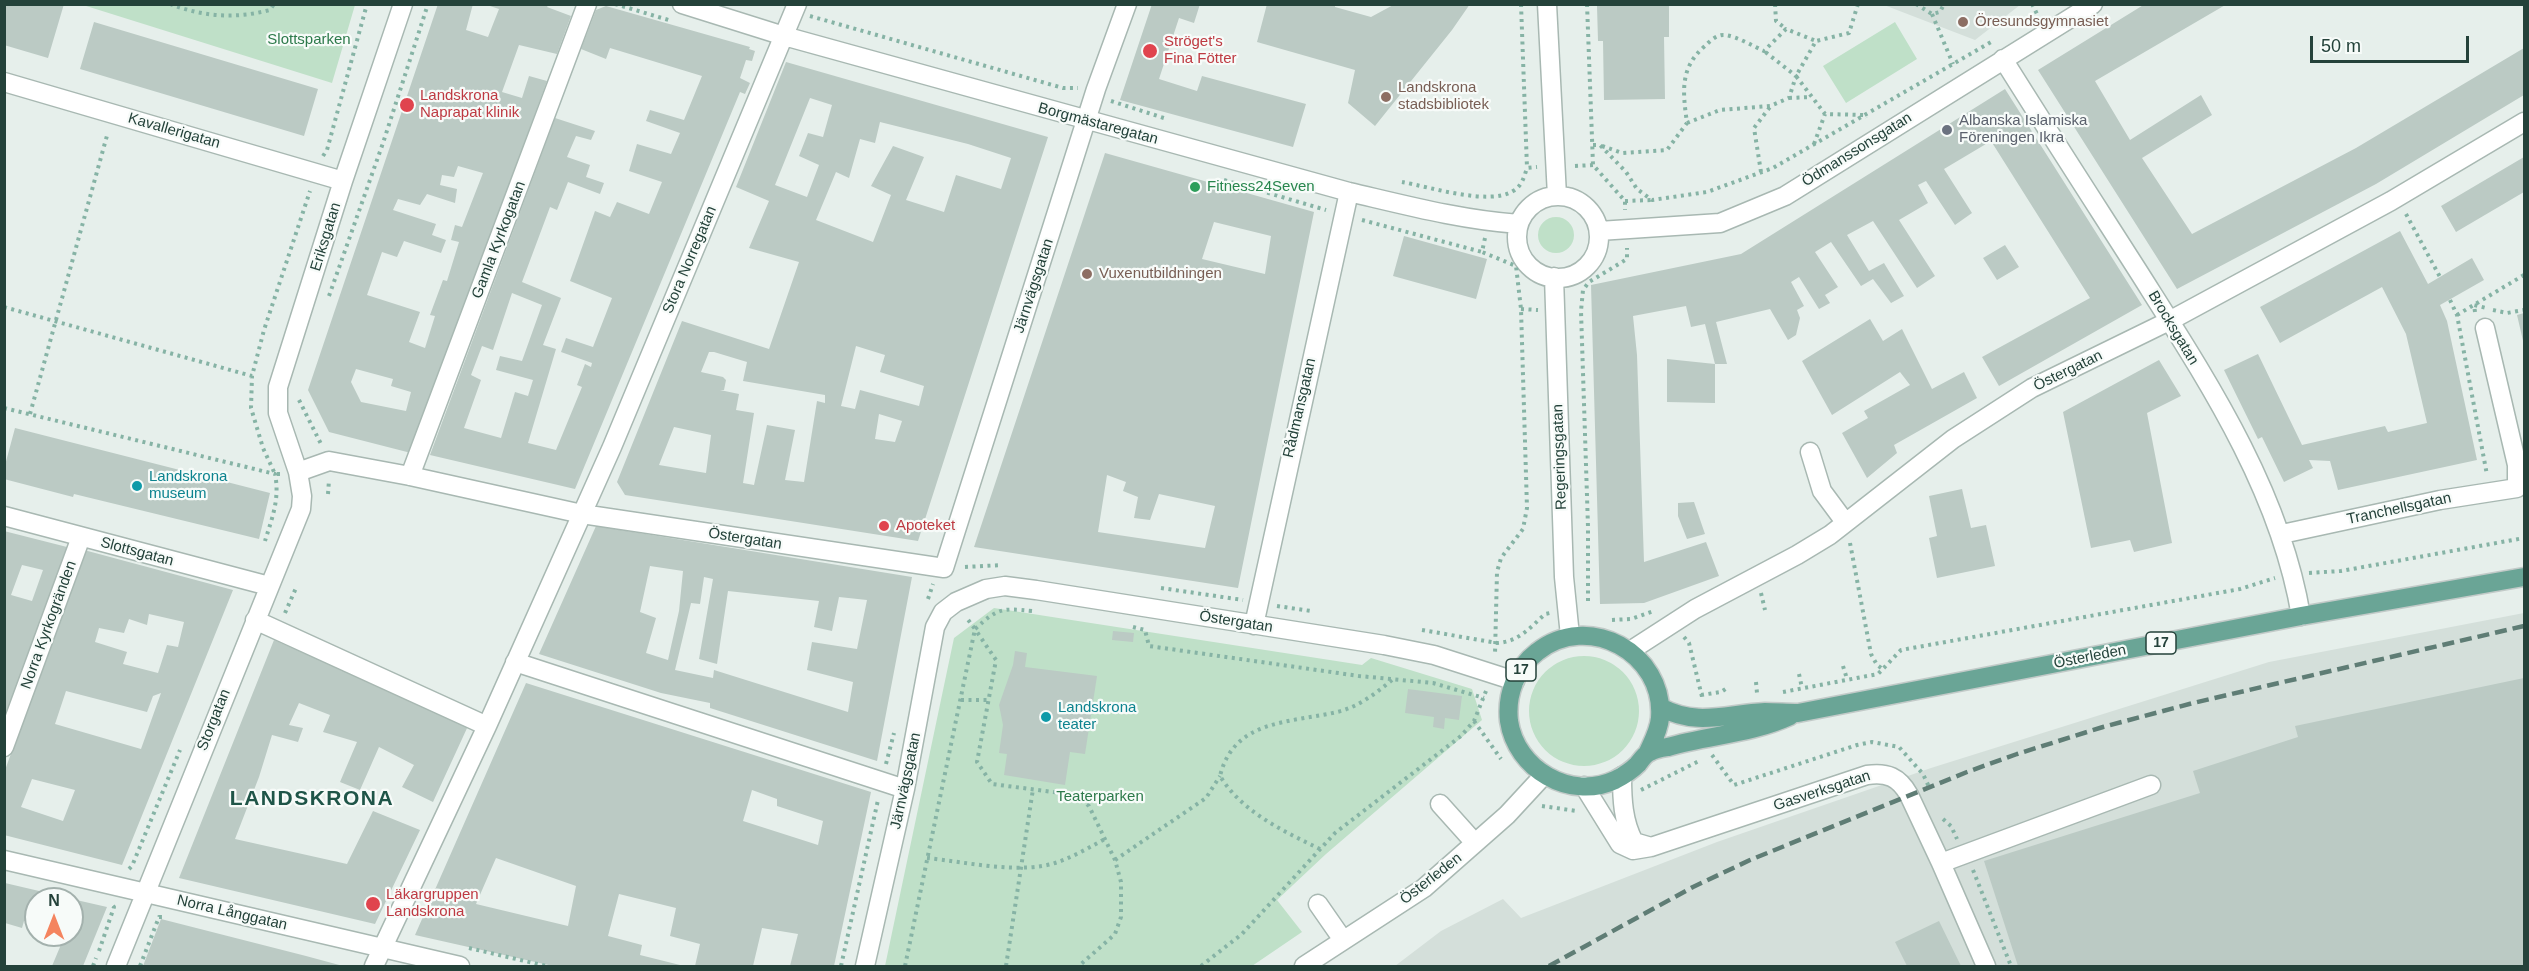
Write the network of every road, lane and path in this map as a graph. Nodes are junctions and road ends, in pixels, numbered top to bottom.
1 (170, 4) edge
2 (274, 4) edge
3 (368, 4) edge
4 (403, 4) edge
5 (428, 4) edge
6 (587, 4) edge
7 (682, 4) edge
8 (1127, 4) edge
9 (1521, 4) edge
10 (1548, 4) edge
11 (1587, 4) edge
12 (1775, 4) edge
13 (1858, 4) edge
14 (1917, 4) edge
15 (1944, 4) edge
16 (2032, 4) edge
17 (2093, 4) edge
18 (795, 8) edge
19 (1932, 14) junction
20 (2038, 16) junction
21 (2029, 21) dead end
22 (1786, 29) junction
23 (2048, 32) junction
24 (784, 36) junction
25 (2000, 37) dead end
26 (1816, 41) junction
27 (1764, 51) junction
28 (2003, 59) junction
29 (1953, 64) junction
30 (1796, 76) junction
31 (4, 82) edge
32 (1096, 89) junction
33 (1811, 97) junction
34 (1789, 98) junction
35 (1770, 106) junction
36 (113, 114) junction
37 (1825, 114) junction
38 (1865, 116) junction
39 (1087, 121) junction
40 (1177, 122) dead end
41 (2524, 122) edge
42 (1687, 123) junction
43 (1814, 144) junction
44 (1593, 145) junction
45 (1599, 145) junction
46 (1593, 165) junction
47 (1556, 166) junction
48 (1527, 168) junction
49 (1761, 172) junction
50 (316, 173) junction
51 (343, 181) junction
52 (1401, 182) dead end
53 (1349, 192) junction
54 (1557, 196) junction
55 (1491, 197) junction
56 (2397, 198) junction
57 (1652, 200) junction
58 (1624, 201) junction
59 (1488, 222) junction
60 (1519, 224) junction
61 (1626, 230) junction
62 (1599, 231) junction
63 (2524, 275) edge
64 (1554, 277) junction
65 (2440, 277) dead end
66 (2450, 300) dead end
67 (2474, 305) junction
68 (326, 306) dead end
69 (4, 307) edge
70 (2524, 310) edge
71 (2457, 315) junction
72 (56, 320) junction
73 (2171, 320) junction
74 (2485, 328) dead end
75 (298, 390) dead end
76 (4, 408) edge
77 (30, 414) junction
78 (1810, 452) dead end
79 (329, 461) junction
80 (298, 472) junction
81 (410, 476) junction
82 (2490, 491) junction
83 (582, 514) junction
84 (4, 516) edge
85 (1842, 524) junction
86 (2282, 534) junction
87 (81, 537) junction
88 (2524, 538) edge
89 (263, 546) dead end
90 (944, 568) joint
91 (2292, 575) junction
92 (2524, 577) edge
93 (269, 586) junction
94 (296, 588) dead end
95 (956, 602) junction
96 (1034, 611) dead end
97 (1566, 612) junction
98 (2301, 616) junction
99 (1603, 619) dead end
100 (255, 620) junction
101 (1676, 621) junction
102 (1126, 625) dead end
103 (1254, 625) junction
104 (975, 629) junction
105 (278, 630) junction
106 (1570, 636) junction
107 (1630, 651) junction
108 (515, 663) junction
109 (1843, 666) dead end
110 (1884, 670) junction
111 (1800, 674) dead end
112 (1392, 680) junction
113 (1847, 680) junction
114 (1515, 681) junction
115 (1756, 682) dead end
116 (1727, 688) dead end
117 (1802, 688) junction
118 (1780, 692) dead end
119 (1701, 695) junction
120 (1758, 696) dead end
121 (960, 700) junction
122 (987, 700) junction
123 (1704, 706) dead end
124 (1660, 707) junction
125 (1798, 713) junction
126 (1474, 721) junction
127 (487, 726) junction
128 (185, 740) dead end
129 (4, 747) edge
130 (1648, 752) junction
131 (1712, 754) dead end
132 (1506, 765) dead end
133 (1544, 775) junction
134 (1220, 776) junction
135 (1622, 776) junction
136 (882, 782) junction
137 (1927, 783) dead end
138 (1734, 785) dead end
139 (2151, 785) dead end
140 (1584, 786) junction
141 (905, 789) junction
142 (1033, 789) junction
143 (1638, 792) dead end
144 (1440, 804) dead end
145 (1542, 806) dead end
146 (1582, 811) dead end
147 (1105, 838) junction
148 (1475, 843) junction
149 (1651, 847) junction
150 (1320, 849) junction
151 (927, 858) junction
152 (4, 860) edge
153 (1115, 860) junction
154 (1941, 863) junction
155 (1020, 867) junction
156 (113, 886) junction
157 (145, 893) junction
158 (1318, 904) dead end
159 (1343, 940) junction
160 (383, 948) junction
161 (93, 966) edge
162 (116, 966) edge
163 (374, 966) edge
164 (460, 966) edge
165 (841, 966) edge
166 (865, 966) edge
167 (905, 966) edge
168 (1006, 966) edge
169 (1079, 966) edge
170 (1201, 966) edge
171 (1305, 966) edge
172 (1986, 966) edge

1 - 2 path
3 - 50 path
4 - 51 street, Eriksgatan
5 - 68 path
6 - 81 street, Gamla Kyrkogatan
7 - 24 street, Borgmästaregatan
8 - 32 street, Järnvägsgatan
9 - 48 path
10 - 47 street
11 - 44 path
12 - 22 path
13 - 26 path
14 - 19 path
15 - 19 path
16 - 20 path
17 - 23 street, Ödmanssonsgatan
18 - 24 street, Stora Norregatan
18 - 32 path
19 - 29 path
20 - 21 path
20 - 23 path
22 - 26 path
22 - 27 path
23 - 28 street, Ödmanssonsgatan
24 - 39 street, Borgmästaregatan
24 - 83 street, Stora Norregatan
25 - 29 path
26 - 30 path
27 - 30 path
27 - 42 path
28 - 61 street, Ödmanssonsgatan
28 - 73 street, Brocksgatan
29 - 38 path
30 - 33 path
30 - 34 path
31 - 36 street, Kavallerigatan
32 - 39 street, Järnvägsgatan
32 - 40 path
33 - 34 path
33 - 37 path
34 - 35 path
35 - 42 path
35 - 49 path
36 - 50 street, Kavallerigatan
36 - 72 path
37 - 38 path
37 - 43 path
38 - 43 path
39 - 53 street, Borgmästaregatan
39 - 90 street, Järnvägsgatan
41 - 56 street, Östergatan
42 - 45 path
43 - 49 path
44 - 45 path
44 - 46 path
45 - 57 path
46 - 47 path
46 - 58 path
47 - 48 path
47 - 54 street
48 - 55 path
49 - 57 path
50 - 51 street, Kavallerigatan
50 - 72 path
51 - 80 street, Eriksgatan
52 - 55 path
53 - 59 street, Borgmästaregatan
53 - 103 street, Rådmansgatan
54 - 60 street
54 - 62 street
55 - 59 path
56 - 65 path
56 - 73 street, Östergatan
57 - 58 path
58 - 61 path
59 - 60 street, Borgmästaregatan
59 - 97 path
60 - 64 street
61 - 62 street, Ödmanssonsgatan
61 - 97 path
62 - 64 street
63 - 67 path
64 - 97 street, Regeringsgatan
66 - 71 path
67 - 70 path
67 - 71 path
69 - 72 path
71 - 82 path
72 - 77 path
73 - 85 street, Östergatan
73 - 86 street, Brocksgatan
74 - 82 street, Tranchellsgatan
75 - 79 path
76 - 77 path
77 - 89 path
78 - 85 street
79 - 80 street
79 - 81 street, Östergatan
80 - 93 street, Storgatan
81 - 83 street, Östergatan
82 - 86 street, Tranchellsgatan
83 - 90 street, Östergatan
83 - 108 street, Stora Norregatan
84 - 87 street, Slottsgatan
85 - 101 street, Östergatan
85 - 110 path
86 - 91 street, Brocksgatan
87 - 93 street, Slottsgatan
87 - 129 street, Norra Kyrkogränden
88 - 91 path
91 - 98 street, Brocksgatan
91 - 110 path
92 - 98 main road, Österleden / 17
93 - 100 street, Storgatan
94 - 105 path
95 - 103 street, Östergatan
95 - 104 path
95 - 141 street, Järnvägsgatan
96 - 104 path
97 - 106 street, Regeringsgatan
98 - 125 main road, Österleden / 17
99 - 101 path
100 - 105 street
100 - 157 street, Storgatan
101 - 107 street, Östergatan
101 - 119 path
102 - 112 path
103 - 114 street, Östergatan
104 - 121 path
104 - 122 path
105 - 127 street
106 - 107 main road, 17
106 - 114 main road, 17
107 - 124 main road, 17
108 - 127 street, Stora Norregatan
108 - 136 street
109 - 113 path
110 - 113 path
111 - 117 path
112 - 126 path
112 - 134 path
113 - 117 path
114 - 133 main road, 17
115 - 120 path
116 - 119 path
117 - 118 path
119 - 123 path
121 - 122 path
121 - 151 path
122 - 142 path
124 - 125 main road, Österleden / 17
124 - 130 main road, 17
125 - 130 main road, Österleden / 17
126 - 132 path
126 - 150 path
127 - 160 street, Stora Norregatan
128 - 156 path
130 - 135 main road, 17
131 - 143 path
133 - 140 main road, 17
133 - 148 street, Österleden
134 - 150 path
134 - 153 path
135 - 140 main road, 17
135 - 149 street
136 - 141 street
136 - 165 path
137 - 138 path
139 - 154 street
140 - 149 street, Gasverksgatan
141 - 166 street, Järnvägsgatan
142 - 147 path
142 - 155 path
144 - 148 street
145 - 146 path
147 - 153 path
147 - 155 path
148 - 159 street, Österleden
149 - 154 street, Gasverksgatan
150 - 170 path
151 - 155 path
151 - 167 path
152 - 156 street, Norra Långgatan
153 - 169 path
154 - 172 street, Gasverksgatan
155 - 168 path
156 - 157 street, Norra Långgatan
156 - 161 path
157 - 160 street, Norra Långgatan
157 - 162 street, Storgatan
158 - 159 street
159 - 171 street, Österleden
160 - 163 street, Stora Norregatan
160 - 164 street, Norra Långgatan

